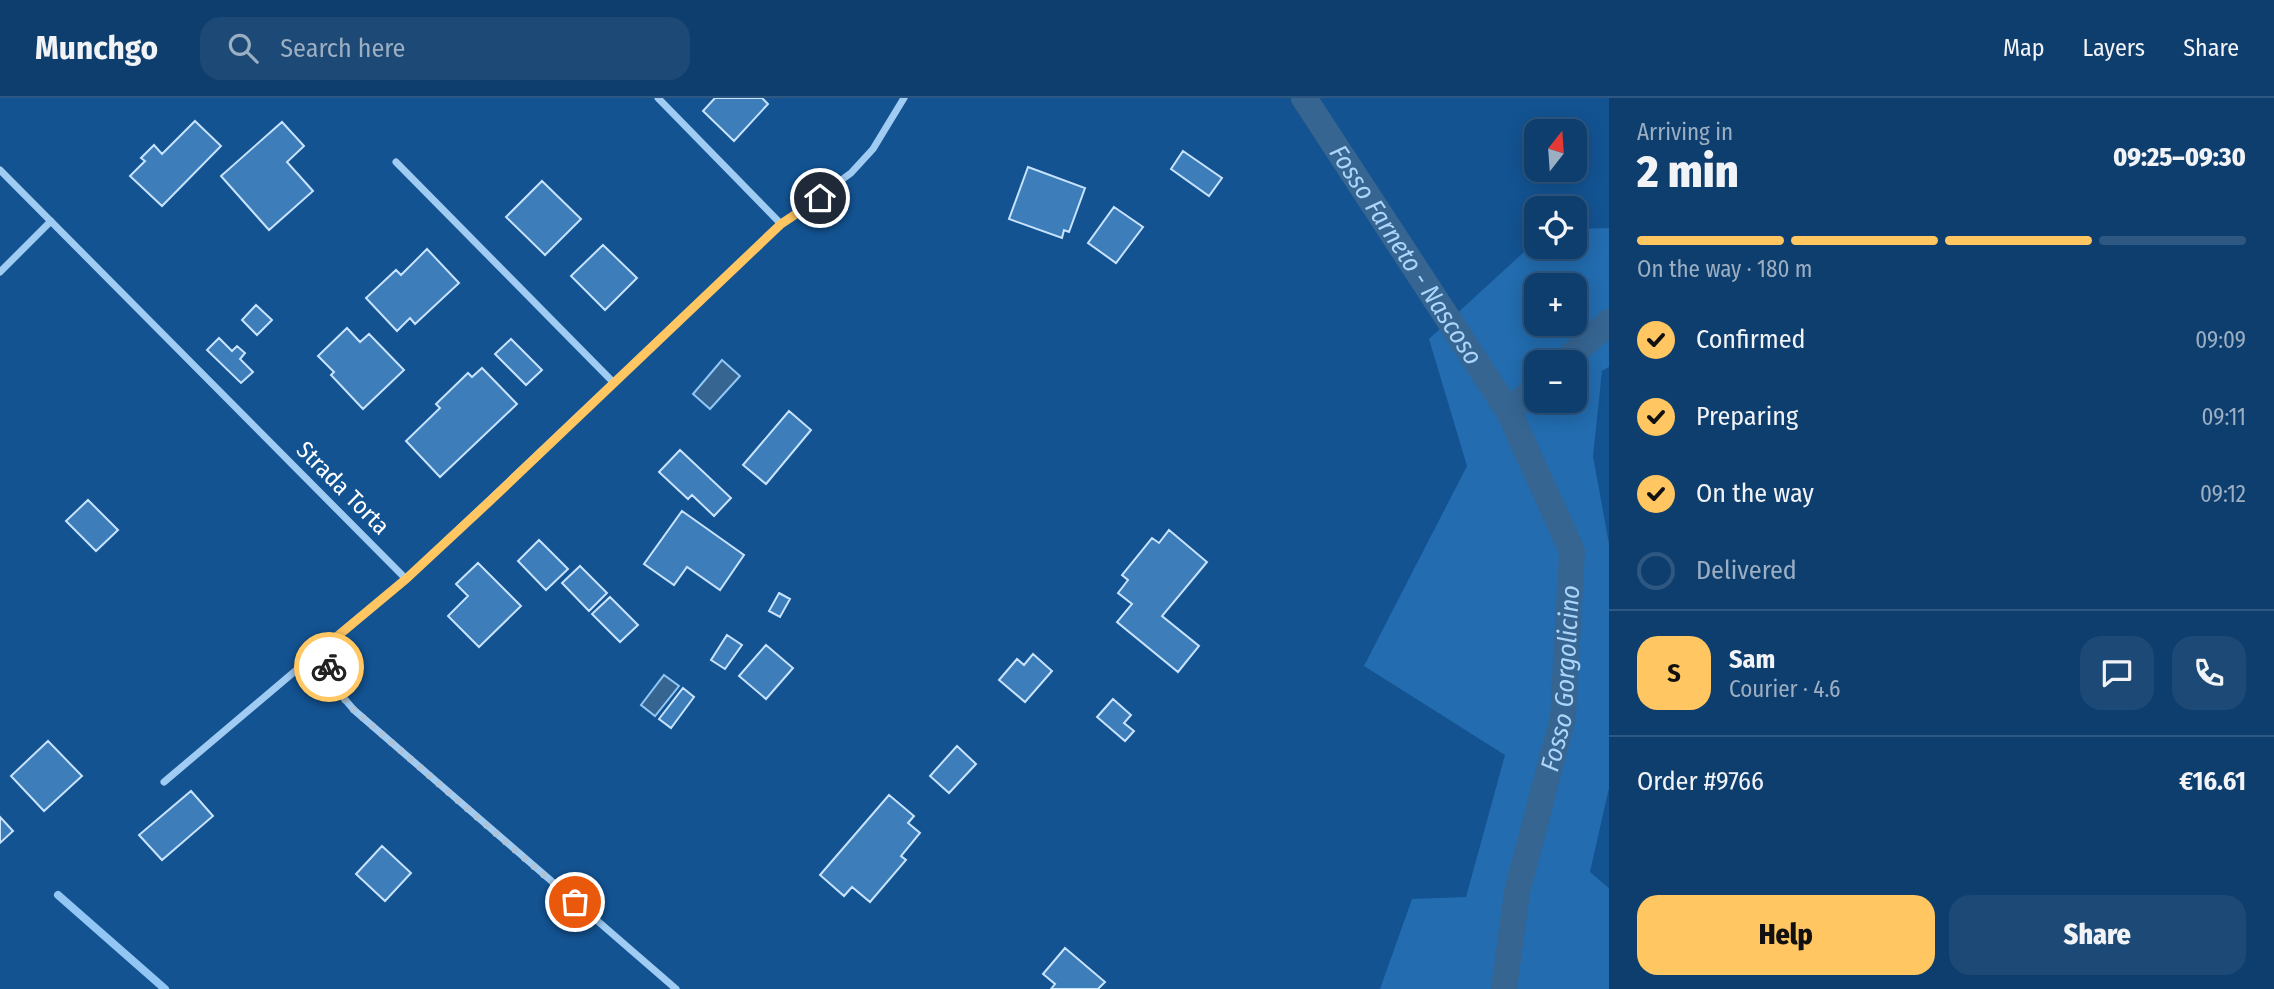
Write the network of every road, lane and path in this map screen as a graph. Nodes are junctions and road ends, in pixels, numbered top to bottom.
1 (658, 98) edge
2 (904, 98) edge
3 (396, 162) dead end
4 (0, 170) edge
5 (51, 221) junction
6 (781, 224) junction
7 (0, 272) edge
8 (614, 383) junction
9 (406, 579) junction
10 (334, 639) junction
11 (164, 782) dead end
12 (676, 989) edge

1 - 6 street
2 - 6 street
3 - 8 street
4 - 5 street, Strada Torta
5 - 7 street
5 - 9 street, Strada Torta
6 - 8 street
8 - 9 street
9 - 10 street
10 - 11 street
10 - 12 street

